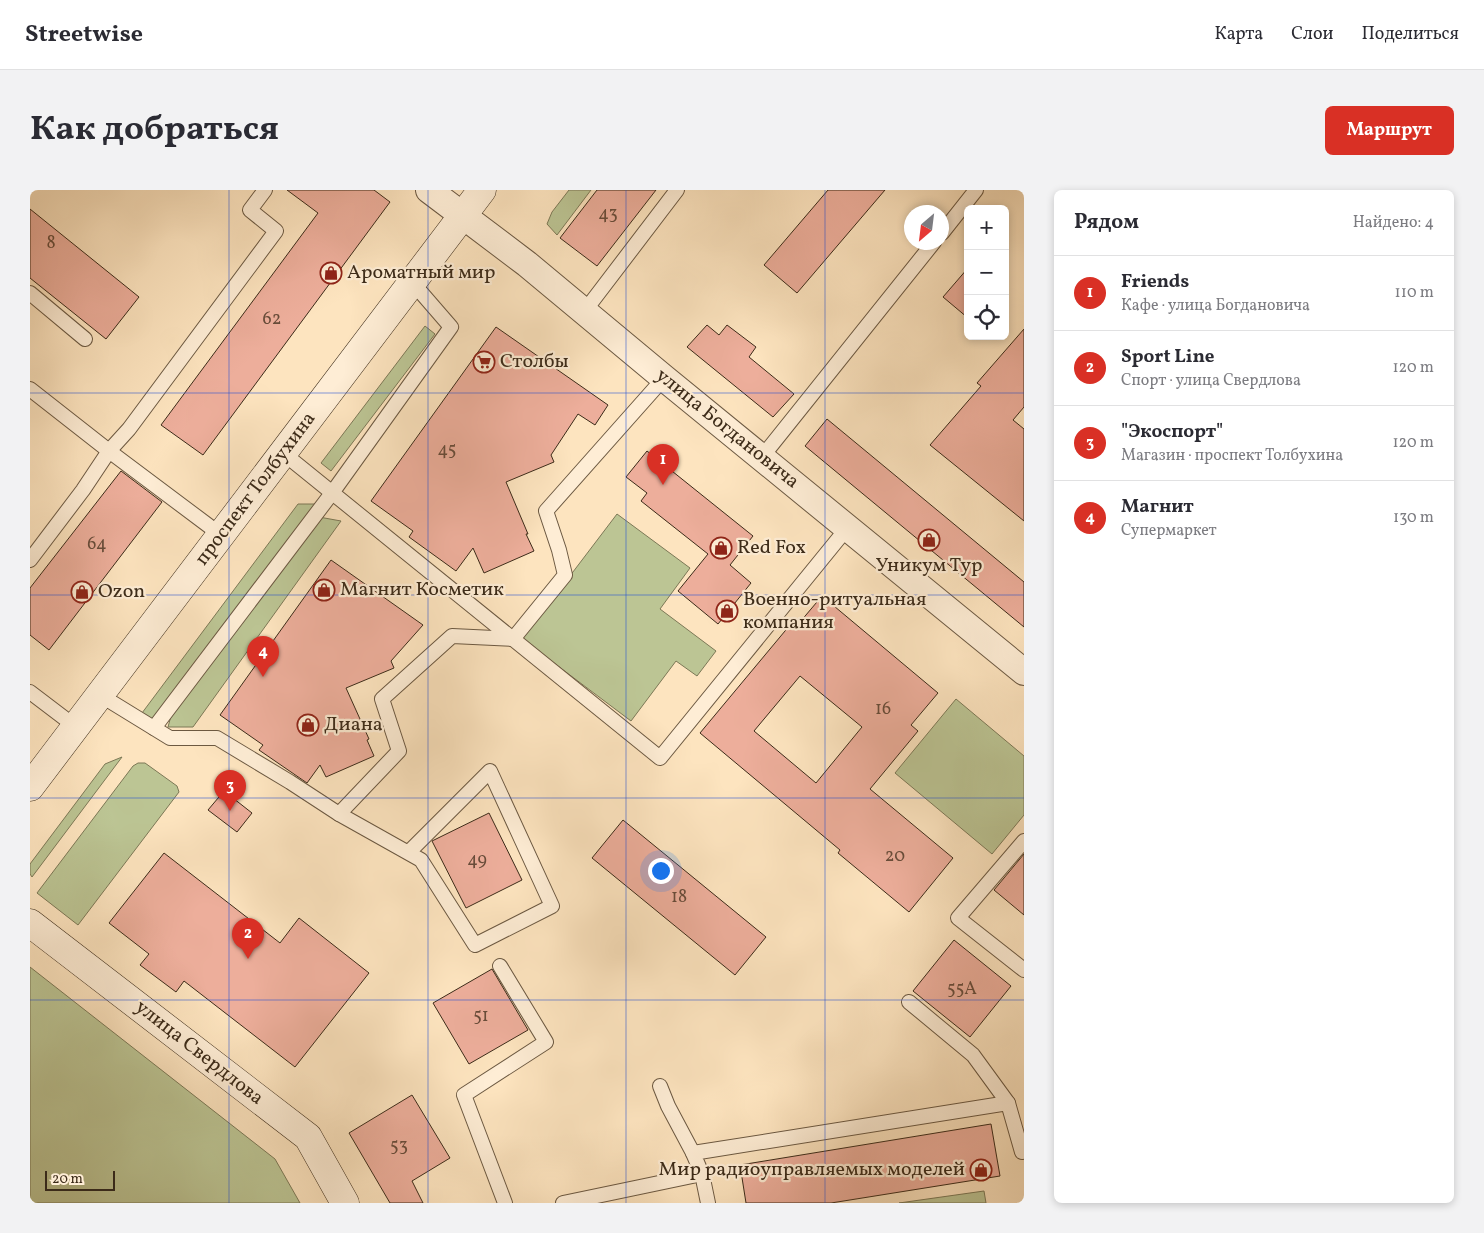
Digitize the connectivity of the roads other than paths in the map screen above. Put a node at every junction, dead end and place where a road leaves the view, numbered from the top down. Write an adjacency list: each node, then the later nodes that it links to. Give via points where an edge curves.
1 (265, 190): 15 (lane, via 250,210 276,231 129,429)
2 (429, 190): 6 (street, улица Богдановича)
3 (482, 190): 6 (main road, проспект Толбухина)
4 (677, 190): 11 (lane)
5 (976, 190): 7 (lane)
6 (462, 216): 9 (main road, проспект Толбухина); 11 (street, улица Богдановича)
7 (949, 224)
8 (928, 250): 17 (lane)
9 (412, 282): 16 (main road, проспект Толбухина); 18 (lane, via 451,327)
10 (30, 293): 12 (lane)
11 (584, 312): 13 (street, улица Богдановича)
12 (85, 339)
13 (664, 378): 17 (street, улица Богдановича); 22 (lane, via 546,511 565,575)
14 (30, 389): 15 (lane)
15 (108, 451): 20 (lane); 21 (lane)
16 (283, 453): 18 (lane); 20 (main road, проспект Толбухина)
17 (762, 457): 19 (street, улица Богдановича)
18 (332, 493): 22 (lane); 27 (lane)
19 (848, 527): 22 (lane, via 660,758); 23 (street, улица Богдановича)
20 (221, 535): 25 (main road, проспект Толбухина)
21 (30, 560)
22 (513, 639): 29 (lane, via 452,636 382,699 399,751)
23 (1024, 672)
24 (30, 692): 26 (lane)
25 (100, 695): 26 (main road, проспект Толбухина); 27 (lane)
26 (76, 726): 28 (main road, проспект Толбухина)
27 (154, 728): 29 (lane, via 170,738 217,738)
28 (30, 787)
29 (338, 814): 31 (lane)
30 (1024, 841): 34 (lane, via 958,918)
31 (409, 852): 31 (lane, via 490,771 552,906 475,945 422,860)
32 (30, 923): 41 (main road, улица Свердлова, via 308,1137)
33 (500, 966): 42 (lane, via 546,1042 464,1095)
34 (1024, 970)
35 (910, 1002): 37 (lane, via 973,1055)
36 (660, 1086): 38 (lane)
37 (1008, 1103): 38 (lane); 39 (lane)
38 (693, 1153): 40 (lane)
39 (1024, 1155)
40 (702, 1174): 43 (lane); 44 (lane)
41 (345, 1203)
42 (505, 1203)
43 (563, 1203)
44 (708, 1203)

